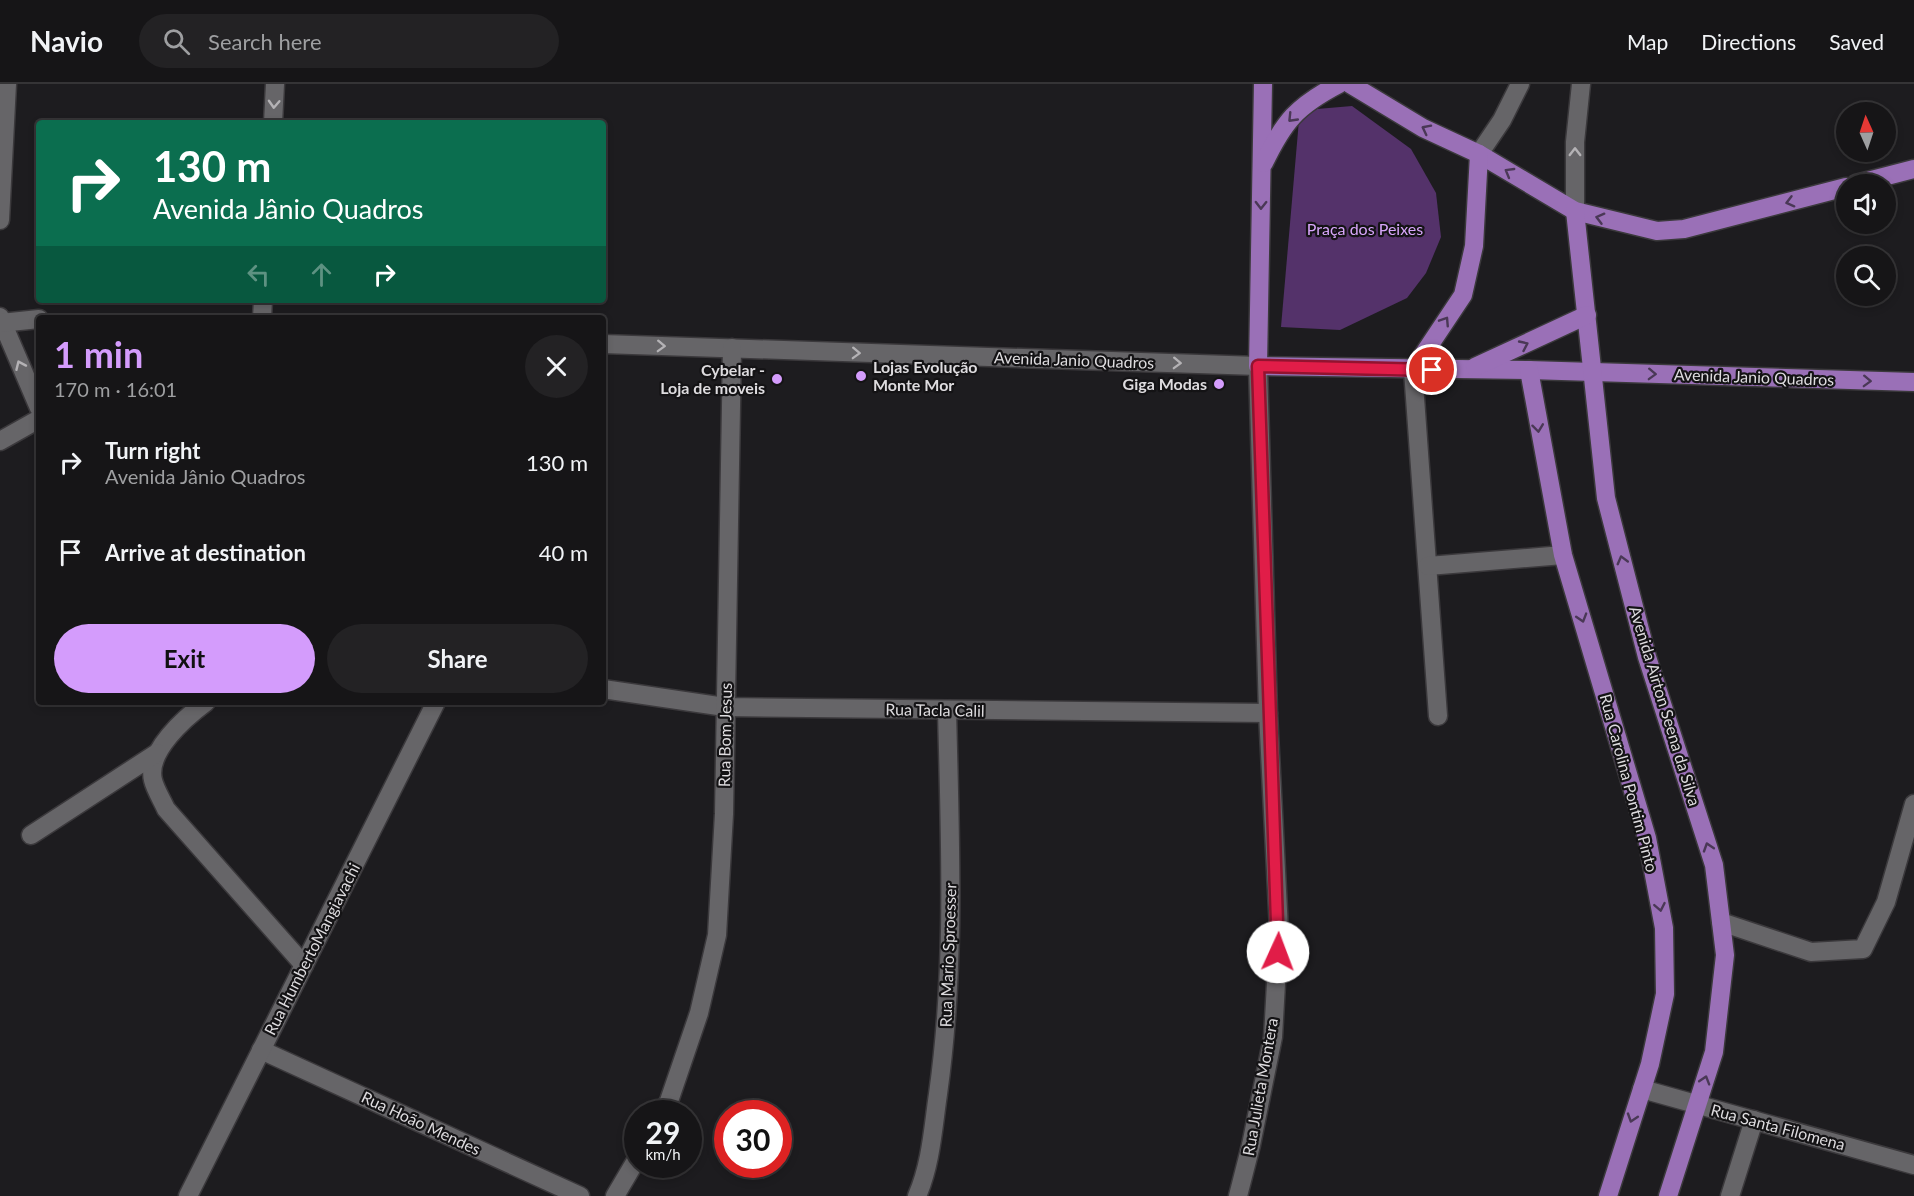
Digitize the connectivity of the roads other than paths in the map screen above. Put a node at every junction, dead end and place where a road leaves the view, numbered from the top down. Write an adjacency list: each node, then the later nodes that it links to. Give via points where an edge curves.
1 (7, 84): 15 (street)
2 (275, 84): 8 (street, one-way to 8)
3 (1263, 84): 10 (main road)
4 (1339, 84): 10 (main road, one-way to 10, via 1308,101 1280,130)
5 (1350, 84): 9 (main road, one-way to 5, via 1423,128)
6 (1521, 84): 9 (street)
7 (1581, 84): 14 (street, one-way to 7, via 1575,142)
8 (273, 120)
9 (1479, 154): 14 (main road, one-way to 9); 24 (main road, one-way to 9, via 1463,294 1474,246)
10 (1262, 167): 22 (main road, one-way to 22)
11 (1914, 169): 12 (main road)
12 (1895, 174)
13 (1836, 190): 14 (main road, one-way to 14, via 1684,229 1657,231)
14 (1575, 211): 16 (main road, Avenida Airton Seena da Silva)
15 (0, 220)
16 (1587, 315): 23 (main road, one-way to 16); 26 (main road, Avenida Airton Seena da Silva)
17 (0, 317): 19 (street)
18 (36, 319): 19 (street)
19 (0, 323): 28 (street, one-way to 19)
20 (606, 344): 21 (street, Avenida Janio Quadros, one-way to 21)
21 (732, 348): 22 (street, Avenida Janio Quadros, one-way to 22); 36 (street, Rua Bom Jesus)
22 (1258, 366): 24 (main road, Avenida Janio Quadros); 38 (street, Rua Julieta Montera)
23 (1470, 369): 24 (main road, Avenida Janio Quadros); 25 (main road, Avenida Janio Quadros)
24 (1413, 370): 32 (street)
25 (1529, 370): 26 (main road, Avenida Janio Quadros); 31 (main road, Rua Carolina Pontim Pinto, one-way to 31)
26 (1593, 372): 27 (main road, Avenida Janio Quadros, one-way to 27); 43 (main road, Avenida Airton Seena da Silva, one-way to 26, via 1714,865 1647,657 1606,498)
27 (1914, 382)
28 (36, 401)
29 (36, 421): 30 (street)
30 (0, 441)
31 (1563, 555): 32 (street); 46 (main road, Rua Carolina Pontim Pinto, one-way to 46, via 1647,838 1664,928 1665,994)
32 (1428, 566): 39 (street)
33 (606, 688): 36 (street, Rua Tacla Calil)
34 (202, 705): 40 (street, via 184,719)
35 (434, 705): 44 (street, Rua HumbertoMangiavachi)
36 (725, 707): 37 (street, Rua Tacla Calil); 47 (street, Rua Bom Jesus, via 717,935 699,1013)
37 (947, 710): 38 (street, Rua Tacla Calil); 55 (street, Rua Mario Sproesser, via 952,910 945,1033 926,1174)
38 (1268, 714): 56 (street, Rua Julieta Montera, via 1280,930 1273,1037)
39 (1438, 716)
40 (157, 753): 42 (street); 44 (street, via 152,778 166,809)
41 (1914, 804): 43 (street, via 1886,902 1863,949 1811,952)
42 (31, 835)
43 (1721, 922): 48 (main road, Avenida Airton Seena da Silva, one-way to 43, via 1714,1052 1725,955)
44 (304, 965): 45 (street, Rua HumbertoMangiavachi)
45 (261, 1050): 52 (street, Rua HumbertoMangiavachi); 53 (street, Rua Hoão Mendes)
46 (1642, 1089): 48 (street, Rua Santa Filomena); 57 (main road, Rua Carolina Pontim Pinto, one-way to 57)
47 (669, 1100)
48 (1698, 1105): 49 (street, Rua Santa Filomena); 58 (main road, Avenida Airton Seena da Silva)
49 (1754, 1120): 50 (street, Rua Santa Filomena); 59 (street)
50 (1914, 1165)
51 (626, 1178): 54 (street)
52 (188, 1196)
53 (580, 1196)
54 (615, 1196)
55 (916, 1196)
56 (1238, 1196)
57 (1608, 1196)
58 (1668, 1196)
59 (1730, 1196)

